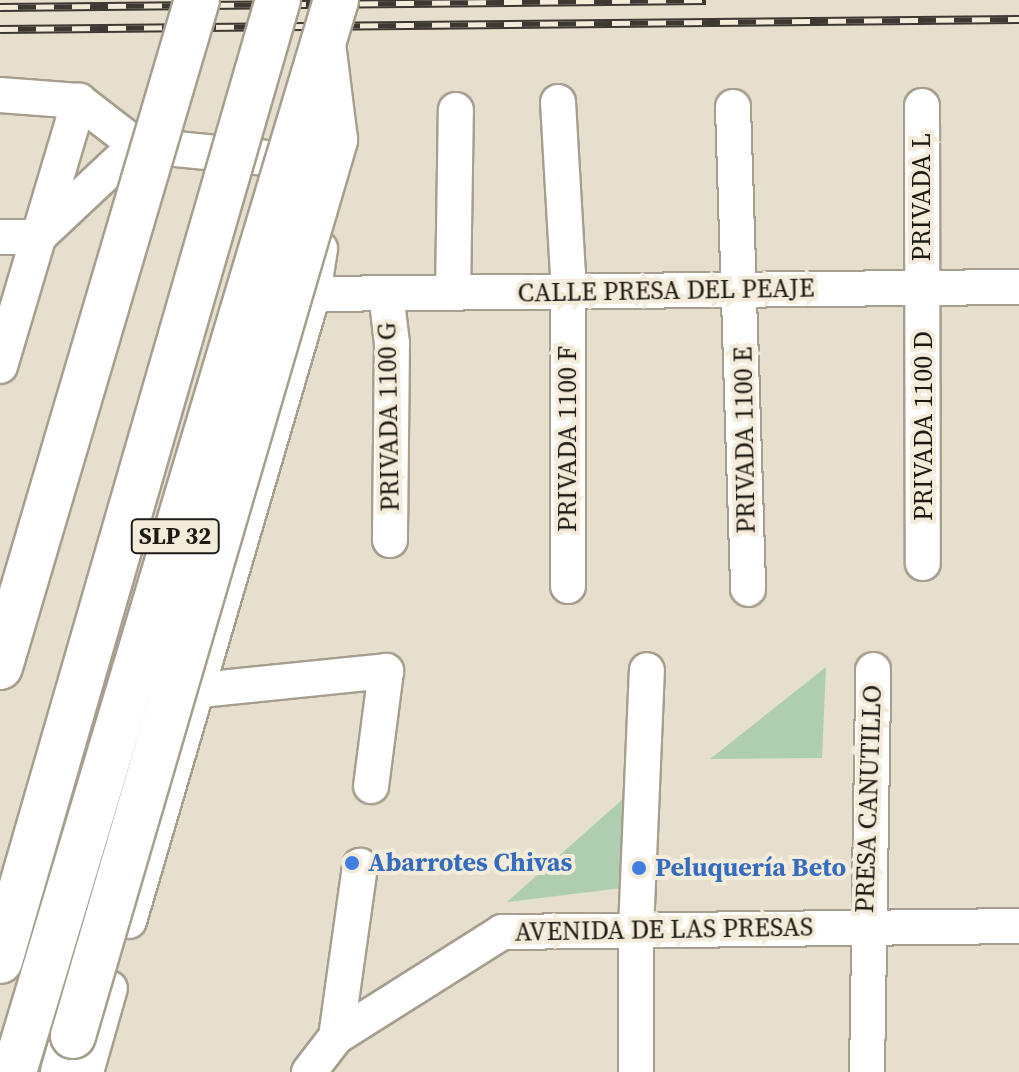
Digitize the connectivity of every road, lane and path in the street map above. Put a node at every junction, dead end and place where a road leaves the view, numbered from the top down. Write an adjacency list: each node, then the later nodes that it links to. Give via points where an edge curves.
1 (197, 0): 26 (main road, bridge)
2 (278, 0): 35 (main road, SLP 32, bridge)
3 (336, 0): 4 (main road, SLP 32, bridge)
4 (323, 44): 37 (main road, bridge, via 335,140); 38 (main road, SLP 32, bridge)
5 (0, 95): 6 (street)
6 (79, 101): 11 (street); 13 (street)
7 (558, 102): 17 (street, PRIVADA 1100 F)
8 (922, 106): 15 (street, PRIVADA L)
9 (733, 107): 16 (street, PRIVADA 1100 E)
10 (456, 110): 19 (street)
11 (136, 145): 13 (street); 20 (street, via 282,162 309,183 324,222)
12 (0, 237): 13 (street)
13 (38, 237): 21 (street)
14 (1019, 287): 15 (street, CALLE PRESA DEL PEAJE)
15 (922, 288): 16 (street, CALLE PRESA DEL PEAJE); 23 (street, PRIVADA 1100 D)
16 (742, 290): 17 (street, CALLE PRESA DEL PEAJE); 25 (street, PRIVADA 1100 E)
17 (568, 292): 19 (street, CALLE PRESA DEL PEAJE); 24 (street, PRIVADA 1100 F)
18 (386, 293): 19 (street, CALLE PRESA DEL PEAJE); 20 (street, CALLE PRESA DEL PEAJE); 22 (street, PRIVADA 1100 G, via 392,343)
19 (453, 293)
20 (313, 294): 29 (street)
21 (0, 366)
22 (390, 540)
23 (923, 563)
24 (568, 586)
25 (748, 589)
26 (0, 667)
27 (647, 670): 34 (street)
28 (873, 670): 33 (street, PRESA CANUTILLO)
29 (200, 690): 30 (street, via 386,671); 37 (street)
30 (371, 786)
31 (360, 866): 36 (street)
32 (1019, 926): 33 (street, AVENIDA DE LAS PRESAS)
33 (866, 928): 34 (street, AVENIDA DE LAS PRESAS); 41 (street, PRESA CANUTILLO)
34 (636, 930): 36 (street, AVENIDA DE LAS PRESAS, via 502,932); 40 (street)
35 (0, 961)
36 (336, 1037): 39 (street, AVENIDA DE LAS PRESAS)
37 (74, 1060)
38 (14, 1072)
39 (309, 1072)
40 (636, 1072)
41 (867, 1072)

